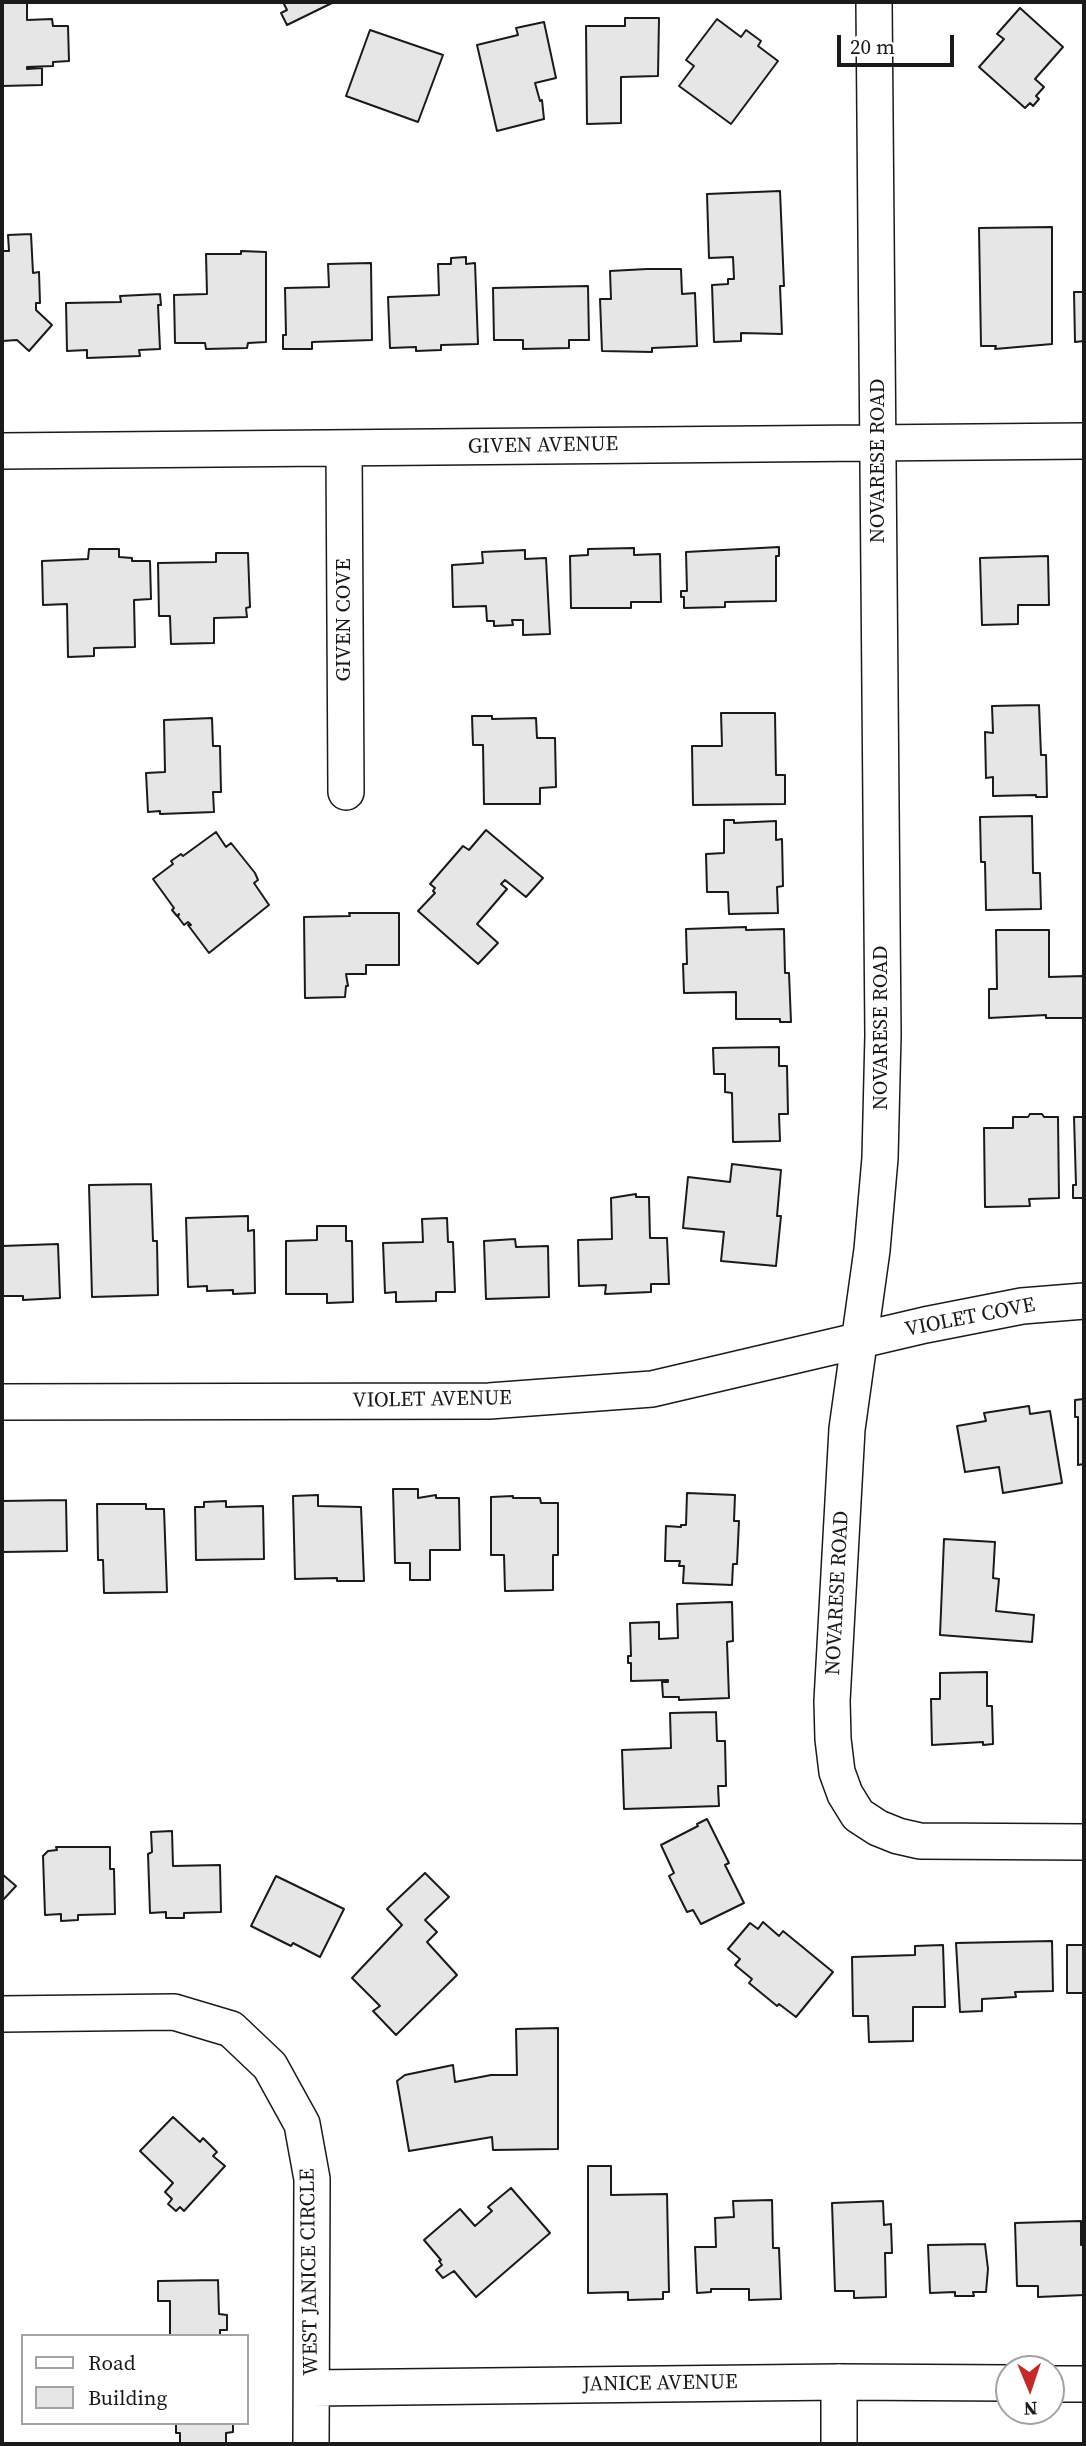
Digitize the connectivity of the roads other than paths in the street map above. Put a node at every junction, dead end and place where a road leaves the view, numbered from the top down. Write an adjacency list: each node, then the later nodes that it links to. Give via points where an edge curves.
1 (874, 2): 3 (street, NOVARESE ROAD)
2 (1084, 441): 3 (street, GIVEN AVENUE)
3 (879, 443): 4 (street, GIVEN AVENUE); 8 (street, NOVARESE ROAD, via 880,1158)
4 (344, 448): 5 (street, GIVEN AVENUE); 6 (street, GIVEN COVE)
5 (2, 451)
6 (346, 792)
7 (1084, 1301): 8 (street, VIOLET COVE, via 1022,1306)
8 (857, 1342): 9 (street, VIOLET AVENUE, via 652,1389 489,1401); 10 (street, NOVARESE ROAD, via 846,1429 832,1701 836,1761 845,1794 858,1815 878,1828 920,1841)
9 (2, 1402)
10 (1084, 1842)
11 (2, 2014): 16 (street, WEST JANICE CIRCLE, via 174,2012 231,2029 270,2066 302,2124 312,2179)
12 (839, 2382): 13 (street, JANICE AVENUE); 16 (street, JANICE AVENUE); 18 (street)
13 (995, 2383)
14 (1065, 2384): 15 (street)
15 (1084, 2384)
16 (312, 2388): 17 (street, WEST JANICE CIRCLE)
17 (311, 2444)
18 (839, 2444)

